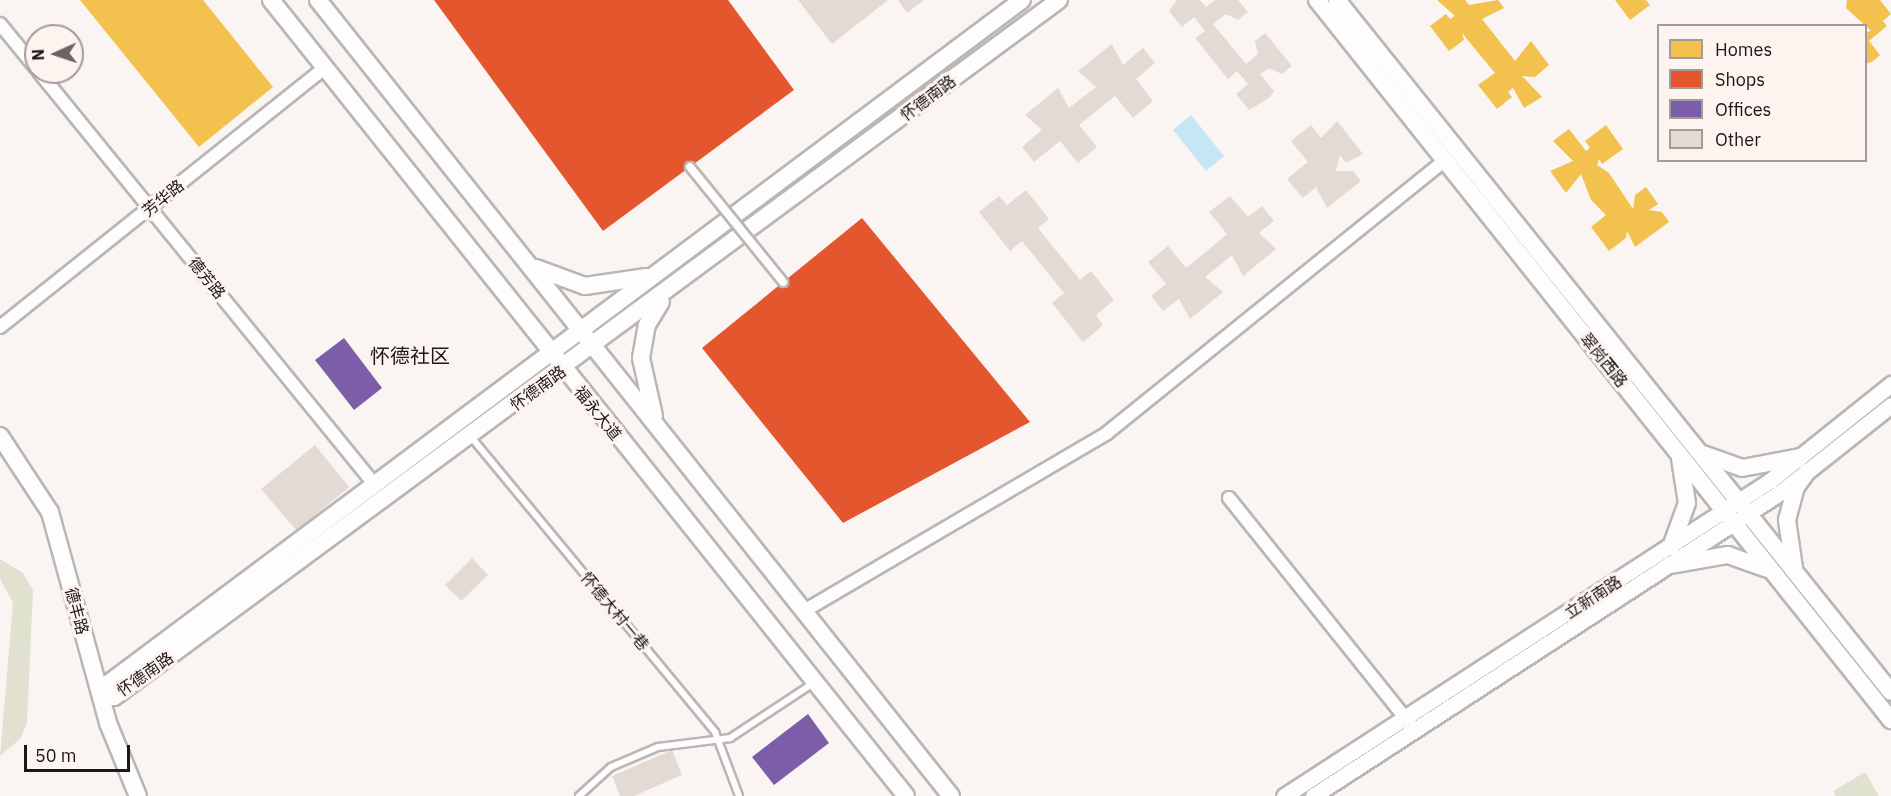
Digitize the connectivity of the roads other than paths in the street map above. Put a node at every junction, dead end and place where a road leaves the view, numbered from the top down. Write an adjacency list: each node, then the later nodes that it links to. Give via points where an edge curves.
1 (271, 0): 9 (main road, 福永大道)
2 (318, 0): 14 (main road)
3 (1022, 0): 15 (main road, 怀德南路)
4 (1059, 0): 17 (main road, 怀德南路)
5 (1317, 0): 11 (main road, 翠岗西路)
6 (1337, 0): 29 (main road, 翠岗西路)
7 (0, 24): 8 (street)
8 (24, 53)
9 (325, 68): 13 (street, 芳华路); 21 (main road, 福永大道)
10 (49, 84): 13 (street, 德芳路)
11 (1444, 160): 28 (main road, 翠岗西路); 38 (street, via 1107,433)
12 (690, 167): 16 (street, bridge)
13 (150, 208): 18 (street, 芳华路); 31 (street, 德芳路)
14 (523, 257): 15 (main road, via 551,277 585,286 635,281); 19 (main road)
15 (661, 271): 19 (main road, 怀德南路)
16 (783, 282)
17 (672, 289): 20 (main road, 怀德南路); 25 (main road, via 651,317 641,358 647,398)
18 (0, 327)
19 (581, 331): 20 (main road); 21 (main road, 怀德南路)
20 (594, 347): 22 (main road, 怀德南路); 25 (main road)
21 (551, 353): 22 (main road, 福永大道); 31 (main road, 怀德南路)
22 (564, 369): 27 (main road, 怀德南路); 39 (main road, 福永大道)
23 (1891, 384): 30 (street, 立新南路)
24 (1891, 405): 30 (street, 立新南路)
25 (662, 433): 38 (main road)
26 (0, 436): 41 (main road, 德丰路, via 50,512)
27 (471, 437): 41 (main road, 怀德南路, via 114,697); 44 (lane, 怀德大村一巷)
28 (1676, 450): 33 (main road, 翠岗西路); 34 (main road, via 1687,502)
29 (1698, 452): 30 (main road, via 1742,468); 33 (main road, 翠岗西路)
30 (1804, 464): 33 (street, 立新南路); 36 (main road, via 1787,520)
31 (375, 485): 41 (main road, 怀德南路, via 110,683)
32 (1229, 498): 43 (street)
33 (1736, 513): 34 (street, 立新南路); 35 (street, 立新南路); 36 (main road, 翠岗西路); 37 (main road, 翠岗西路)
34 (1671, 547): 43 (street, 立新南路)
35 (1670, 565): 37 (main road, via 1728,555 1761,565); 43 (street, 立新南路)
36 (1797, 574): 40 (main road, 翠岗西路)
37 (1777, 578): 42 (main road, 翠岗西路)
38 (804, 611): 49 (main road)
39 (815, 682): 44 (lane); 48 (main road, 福永大道)
40 (1891, 692)
41 (100, 696): 45 (main road, 德丰路)
42 (1891, 720)
43 (1410, 724): 50 (street, 立新南路); 51 (street, 立新南路)
44 (720, 741): 46 (lane, via 658,747 611,767); 47 (lane, 怀德大村一巷)
45 (138, 796)
46 (579, 796)
47 (740, 796)
48 (906, 796)
49 (951, 796)
50 (1284, 796)
51 (1313, 796)

